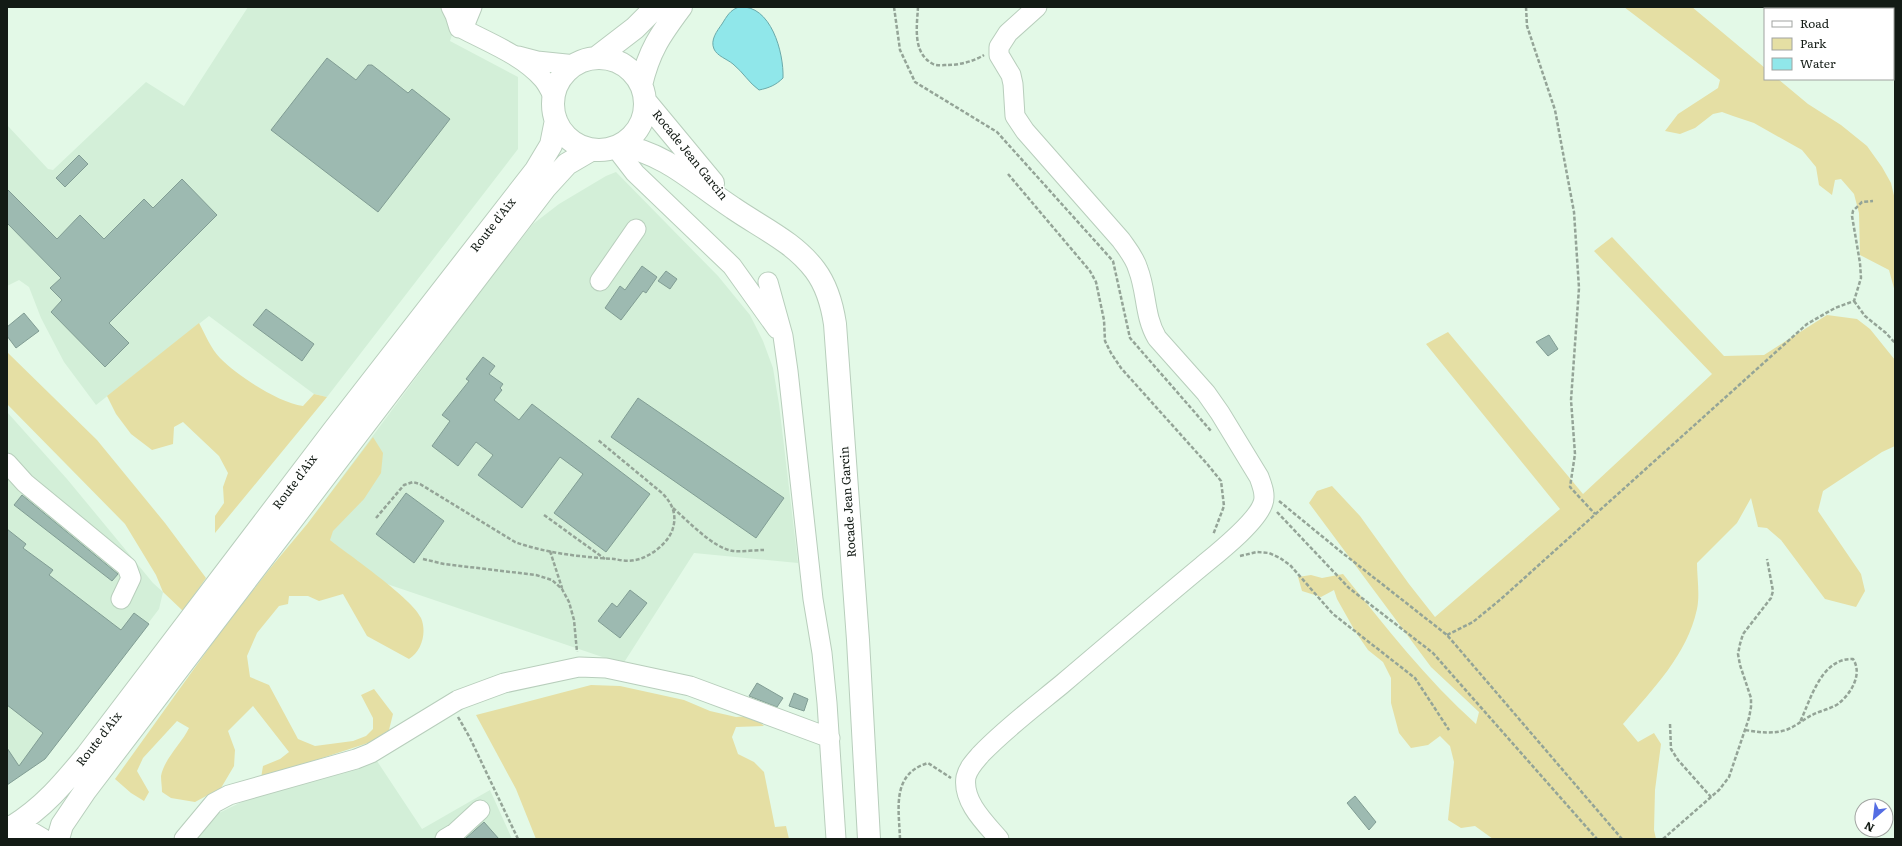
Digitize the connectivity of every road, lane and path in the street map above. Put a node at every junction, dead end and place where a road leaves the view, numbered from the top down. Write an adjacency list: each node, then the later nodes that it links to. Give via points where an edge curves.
1 (451, 7): 9 (street)
2 (472, 7): 11 (street, via 463,29)
3 (656, 7): 12 (main road, via 635,28)
4 (681, 7): 13 (main road, via 655,44 646,63)
5 (894, 7): 27 (path, via 900,50 915,82 997,132 1113,260 1130,338)
6 (918, 7): 10 (path, via 916,33 920,50 934,64 953,65 977,59)
7 (1037, 7): 10 (street, via 1008,33)
8 (1526, 7): 32 (path, via 1527,26 1555,110 1574,212 1579,288 1571,400 1575,454 1570,487)
9 (459, 28)
10 (999, 47): 30 (street, via 999,55 1011,75 1015,116 1019,123 1133,257 1139,270 1151,328 1220,413 1259,477)
11 (512, 55): 12 (street, via 537,61); 14 (street, via 542,78)
12 (586, 62): 13 (main road, via 618,62 628,68); 14 (main road, via 561,79)
13 (643, 93): 16 (main road, via 642,122 629,139); 20 (main road, Rocade Jean Garcin)
14 (554, 98): 15 (main road)
15 (556, 120): 17 (main road, via 570,139); 55 (main road, Route d'Aix, via 550,145 536,170 334,430 92,749 53,796 32,814)
16 (618, 146): 17 (main road, via 606,150); 20 (main road, Rocade Jean Garcin, via 644,151 676,166); 25 (street, via 635,173 732,266)
17 (591, 150): 57 (main road, Route d'Aix, via 557,173 85,791 62,825)
18 (1008, 174): 35 (path, via 1090,271 1096,282 1106,341 1114,358 1221,481 1224,506)
19 (1873, 201): 24 (path, via 1862,202 1853,211 1852,216 1861,278)
20 (734, 209): 62 (main road, Rocade Jean Garcin, via 770,230 803,256 827,290 832,306 858,640)
21 (636, 229): 22 (street)
22 (600, 281)
23 (768, 282): 25 (street)
24 (1854, 301): 26 (path, via 1866,316); 32 (path, via 1835,308 1807,324)
25 (783, 336): 51 (street)
26 (1895, 342)
27 (1215, 437)
28 (598, 440): 31 (path, via 662,493)
29 (7, 463): 43 (street, via 25,483 127,567 130,578)
30 (1264, 499): 44 (path, via 1276,499 1284,503 1340,551); 52 (street, via 1256,516 1220,550 982,753 971,766); 65 (path, via 1350,588 1433,653)
31 (672, 507): 36 (path, via 714,543 724,548 733,551); 40 (path, via 676,521 673,531 663,544 644,558 633,561)
32 (1595, 514): 44 (path, via 1478,618)
33 (544, 515): 40 (path)
34 (376, 518): 37 (path, via 404,485 413,482 515,542)
35 (1212, 539)
36 (764, 550)
37 (550, 551): 40 (path); 42 (path)
38 (1234, 557): 49 (path, via 1257,552 1269,553 1290,566 1333,614 1415,678)
39 (423, 559): 42 (path, via 444,564 536,575 552,580)
40 (606, 559)
41 (1767, 560): 50 (path, via 1773,591 1771,598 1743,634 1738,654 1751,698)
42 (562, 589): 45 (path, via 574,620)
43 (121, 600)
44 (1447, 635): 66 (path)
45 (579, 667): 46 (street, via 504,683 458,700); 51 (street, via 606,668 690,686)
46 (447, 707): 58 (street, via 371,753 229,795 214,803); 60 (path, via 456,715 470,738)
47 (1800, 722): 47 (path, via 1812,714 1838,704 1855,681 1856,664 1853,659 1836,662 1826,670); 50 (path, via 1784,731 1767,734)
48 (1670, 724): 53 (path, via 1671,749)
49 (1449, 730)
50 (1745, 730): 53 (path, via 1729,777)
51 (830, 738): 61 (street)
52 (966, 783): 63 (path, via 950,778 928,763 918,766 906,775 899,792); 64 (street, via 972,804)
53 (1711, 796): 67 (path)
54 (480, 810): 59 (street)
55 (10, 827): 56 (main road, via 24,829)
56 (41, 839)
57 (58, 839)
58 (184, 839)
59 (445, 839)
60 (518, 839)
61 (836, 839)
62 (869, 839)
63 (900, 839)
64 (1000, 839)
65 (1597, 839)
66 (1622, 839)
67 (1663, 839)

